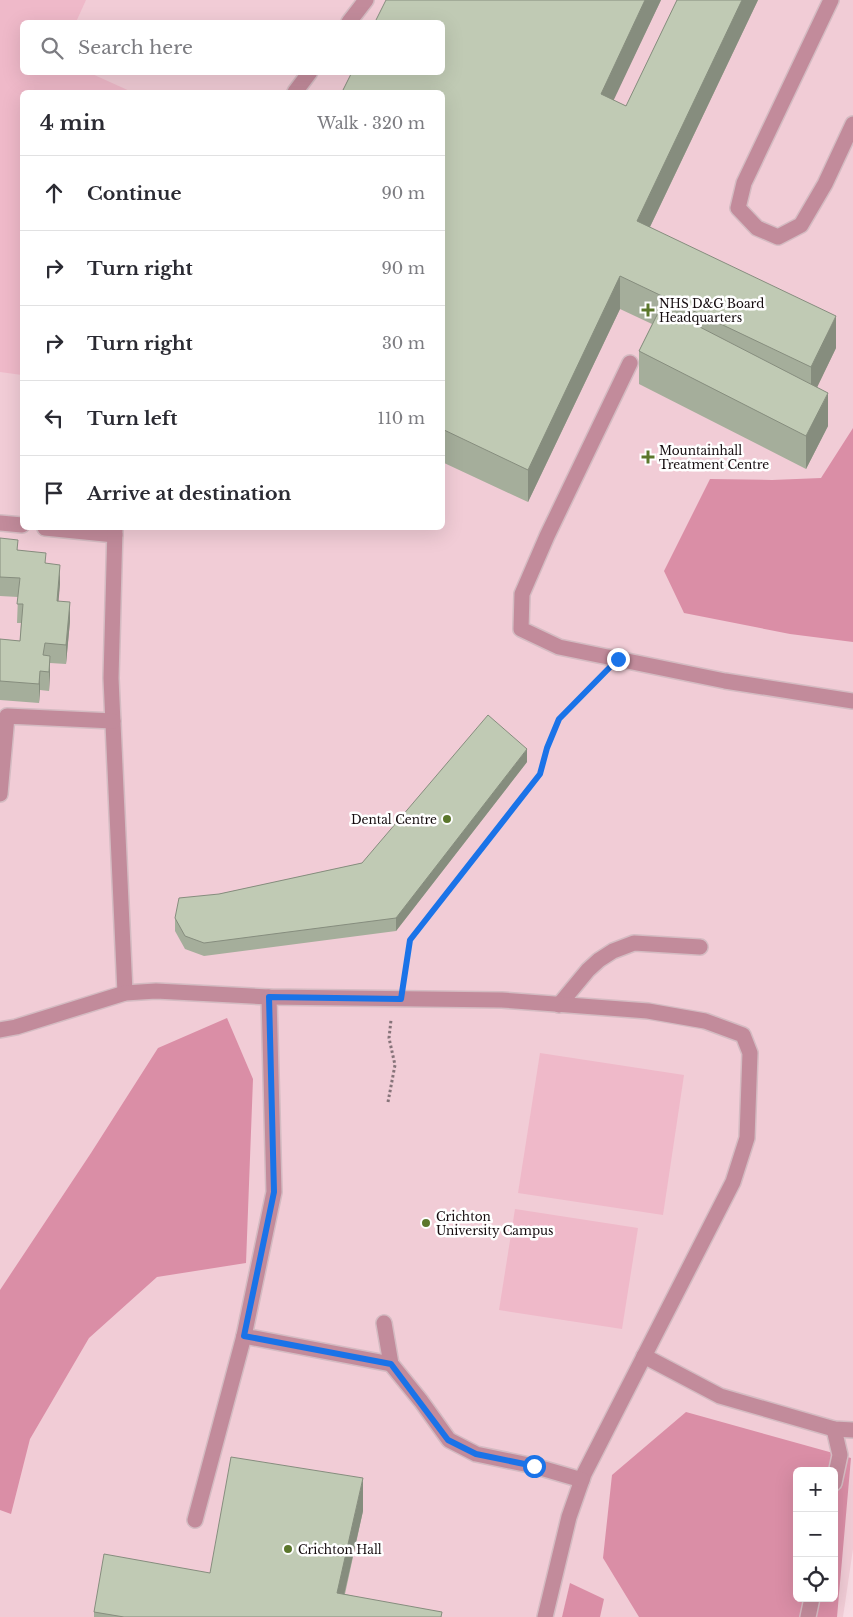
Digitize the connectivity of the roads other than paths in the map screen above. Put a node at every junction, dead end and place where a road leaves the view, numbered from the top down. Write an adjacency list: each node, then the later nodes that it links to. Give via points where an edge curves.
1 (366, 0): 3 (lane)
2 (831, 0): 6 (lane, via 744,183 738,208 757,228 778,237 801,226)
3 (351, 20)
4 (308, 75): 5 (lane)
5 (296, 90)
6 (853, 124)
7 (630, 364): 12 (lane, via 522,594 521,629 559,647 725,681)
8 (0, 523): 9 (lane)
9 (20, 525)
10 (91, 530): 11 (lane)
11 (115, 531): 13 (lane)
12 (853, 701)
13 (113, 721): 14 (lane, via 7,716); 16 (lane)
14 (0, 794)
15 (700, 947): 18 (lane, via 634,943 613,951 588,970)
16 (125, 993): 17 (lane, via 156,991); 19 (lane)
17 (269, 997): 18 (lane, via 502,1000); 21 (lane, via 274,1192)
18 (559, 1005): 22 (lane, via 648,1011 705,1021 743,1034 750,1054 747,1138 733,1182)
19 (0, 1030)
20 (384, 1323): 23 (lane)
21 (244, 1336): 23 (lane); 28 (lane)
22 (644, 1356): 24 (lane, via 720,1396); 27 (lane)
23 (391, 1364): 27 (lane, via 448,1440 476,1454)
24 (834, 1429): 25 (lane); 26 (lane, via 840,1455)
25 (853, 1430)
26 (837, 1467)
27 (582, 1480): 30 (lane, via 569,1517)
28 (195, 1520)
29 (811, 1602): 31 (lane)
30 (545, 1617)
31 (808, 1617)

